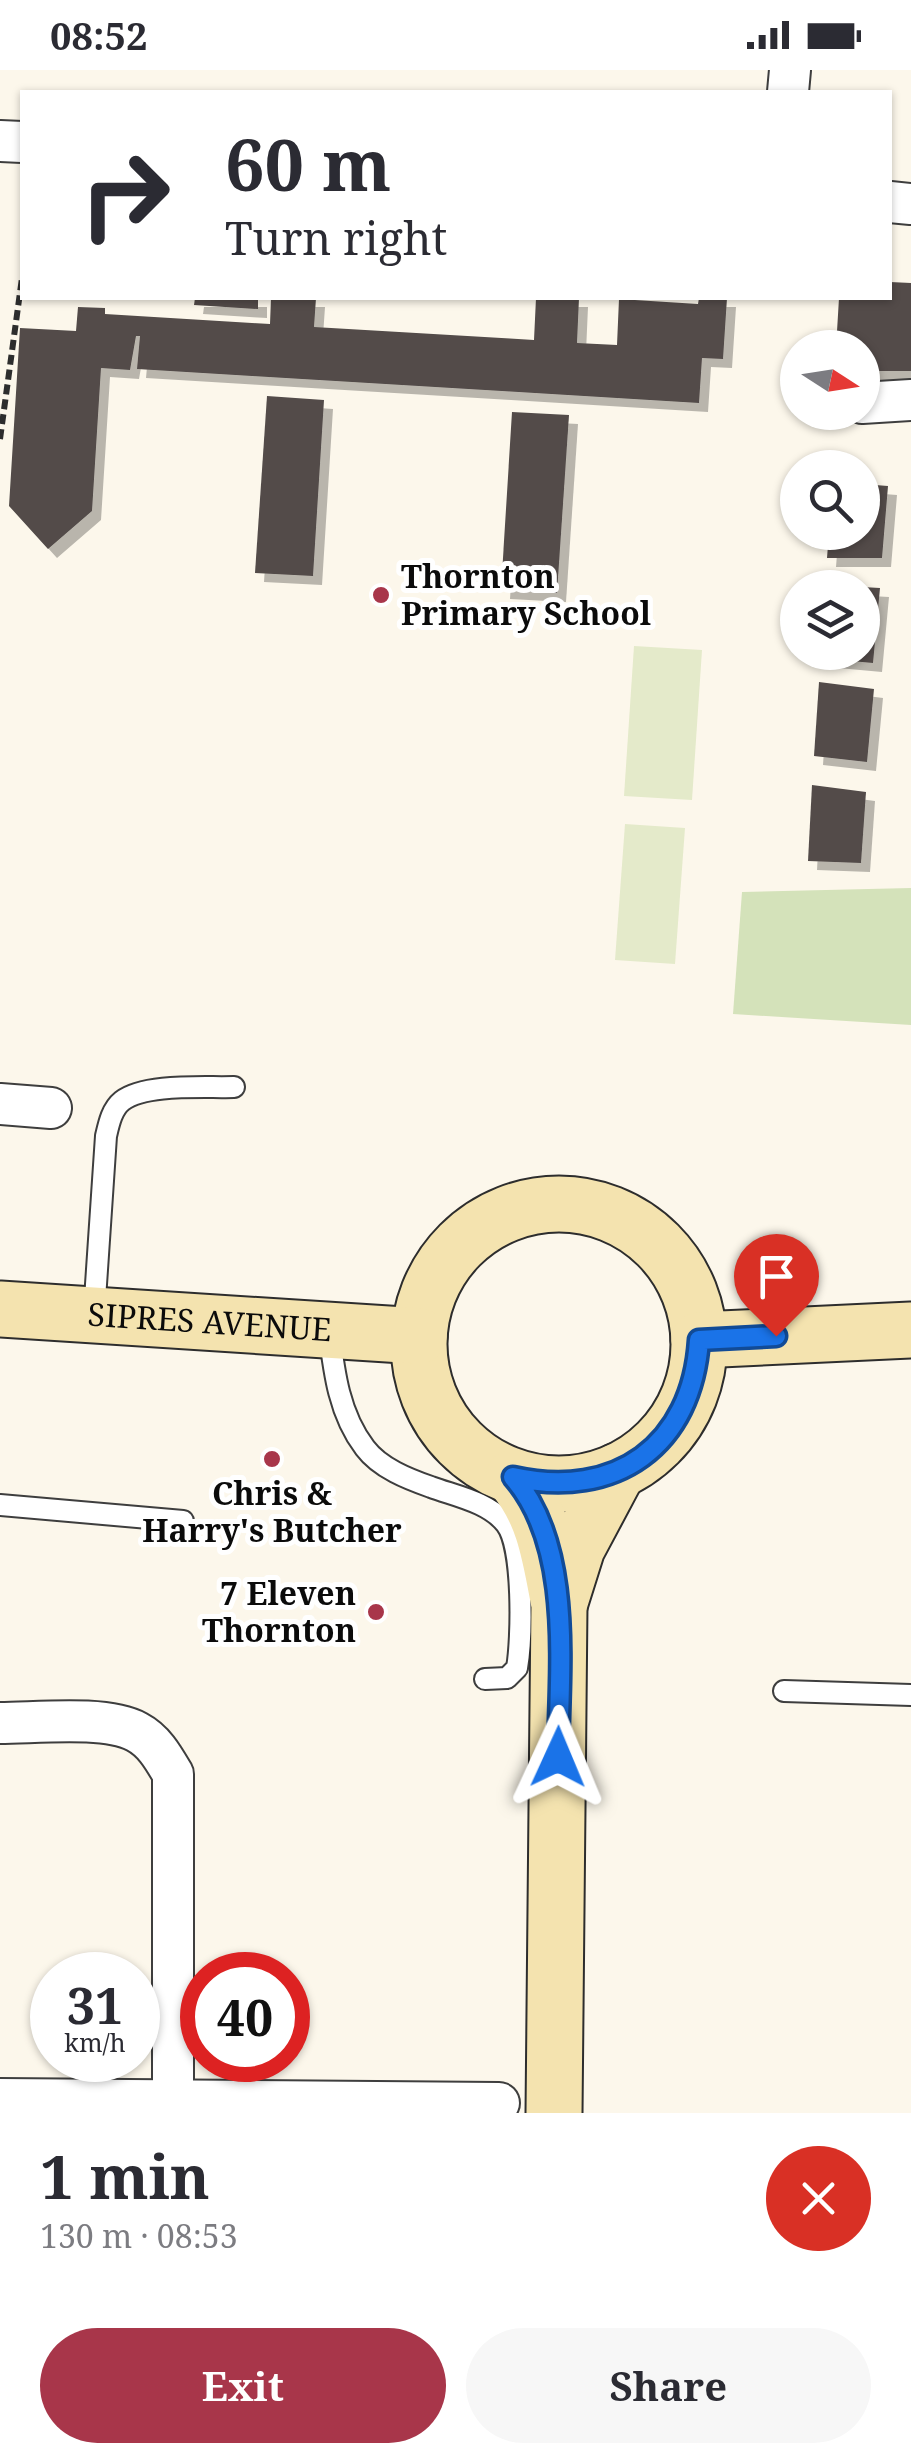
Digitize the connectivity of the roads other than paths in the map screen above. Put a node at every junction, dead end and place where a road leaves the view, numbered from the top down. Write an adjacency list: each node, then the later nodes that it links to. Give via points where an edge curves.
1 (911, 400): 2 (street)
2 (880, 403)
3 (234, 1086): 7 (lane, via 136,1093 110,1117)
4 (0, 1104): 5 (street)
5 (51, 1108)
6 (0, 1309): 7 (street, SIPRES AVENUE)
7 (94, 1314): 8 (street, SIPRES AVENUE)
8 (329, 1329): 10 (street, SIPRES AVENUE); 17 (lane, via 339,1392 367,1450 412,1480 493,1512 514,1537 517,1668 506,1678)
9 (911, 1330): 11 (street)
10 (418, 1336): 11 (street, via 430,1287 477,1229 522,1208 572,1203 620,1216 665,1251 689,1292); 13 (street, via 423,1377 438,1416 472,1455)
11 (699, 1340): 12 (street, via 693,1386 672,1428)
12 (618, 1472): 13 (street, via 566,1484); 16 (street, via 577,1548)
13 (513, 1477): 16 (street, via 543,1528)
14 (0, 1505): 15 (lane)
15 (183, 1521)
16 (559, 1605): 24 (street)
17 (485, 1678)
18 (784, 1691): 19 (lane)
19 (911, 1696)
20 (0, 1723): 23 (street, via 135,1730 173,1774)
21 (0, 2099): 23 (street)
22 (499, 2103): 23 (street)
23 (173, 2106)
24 (554, 2113)

